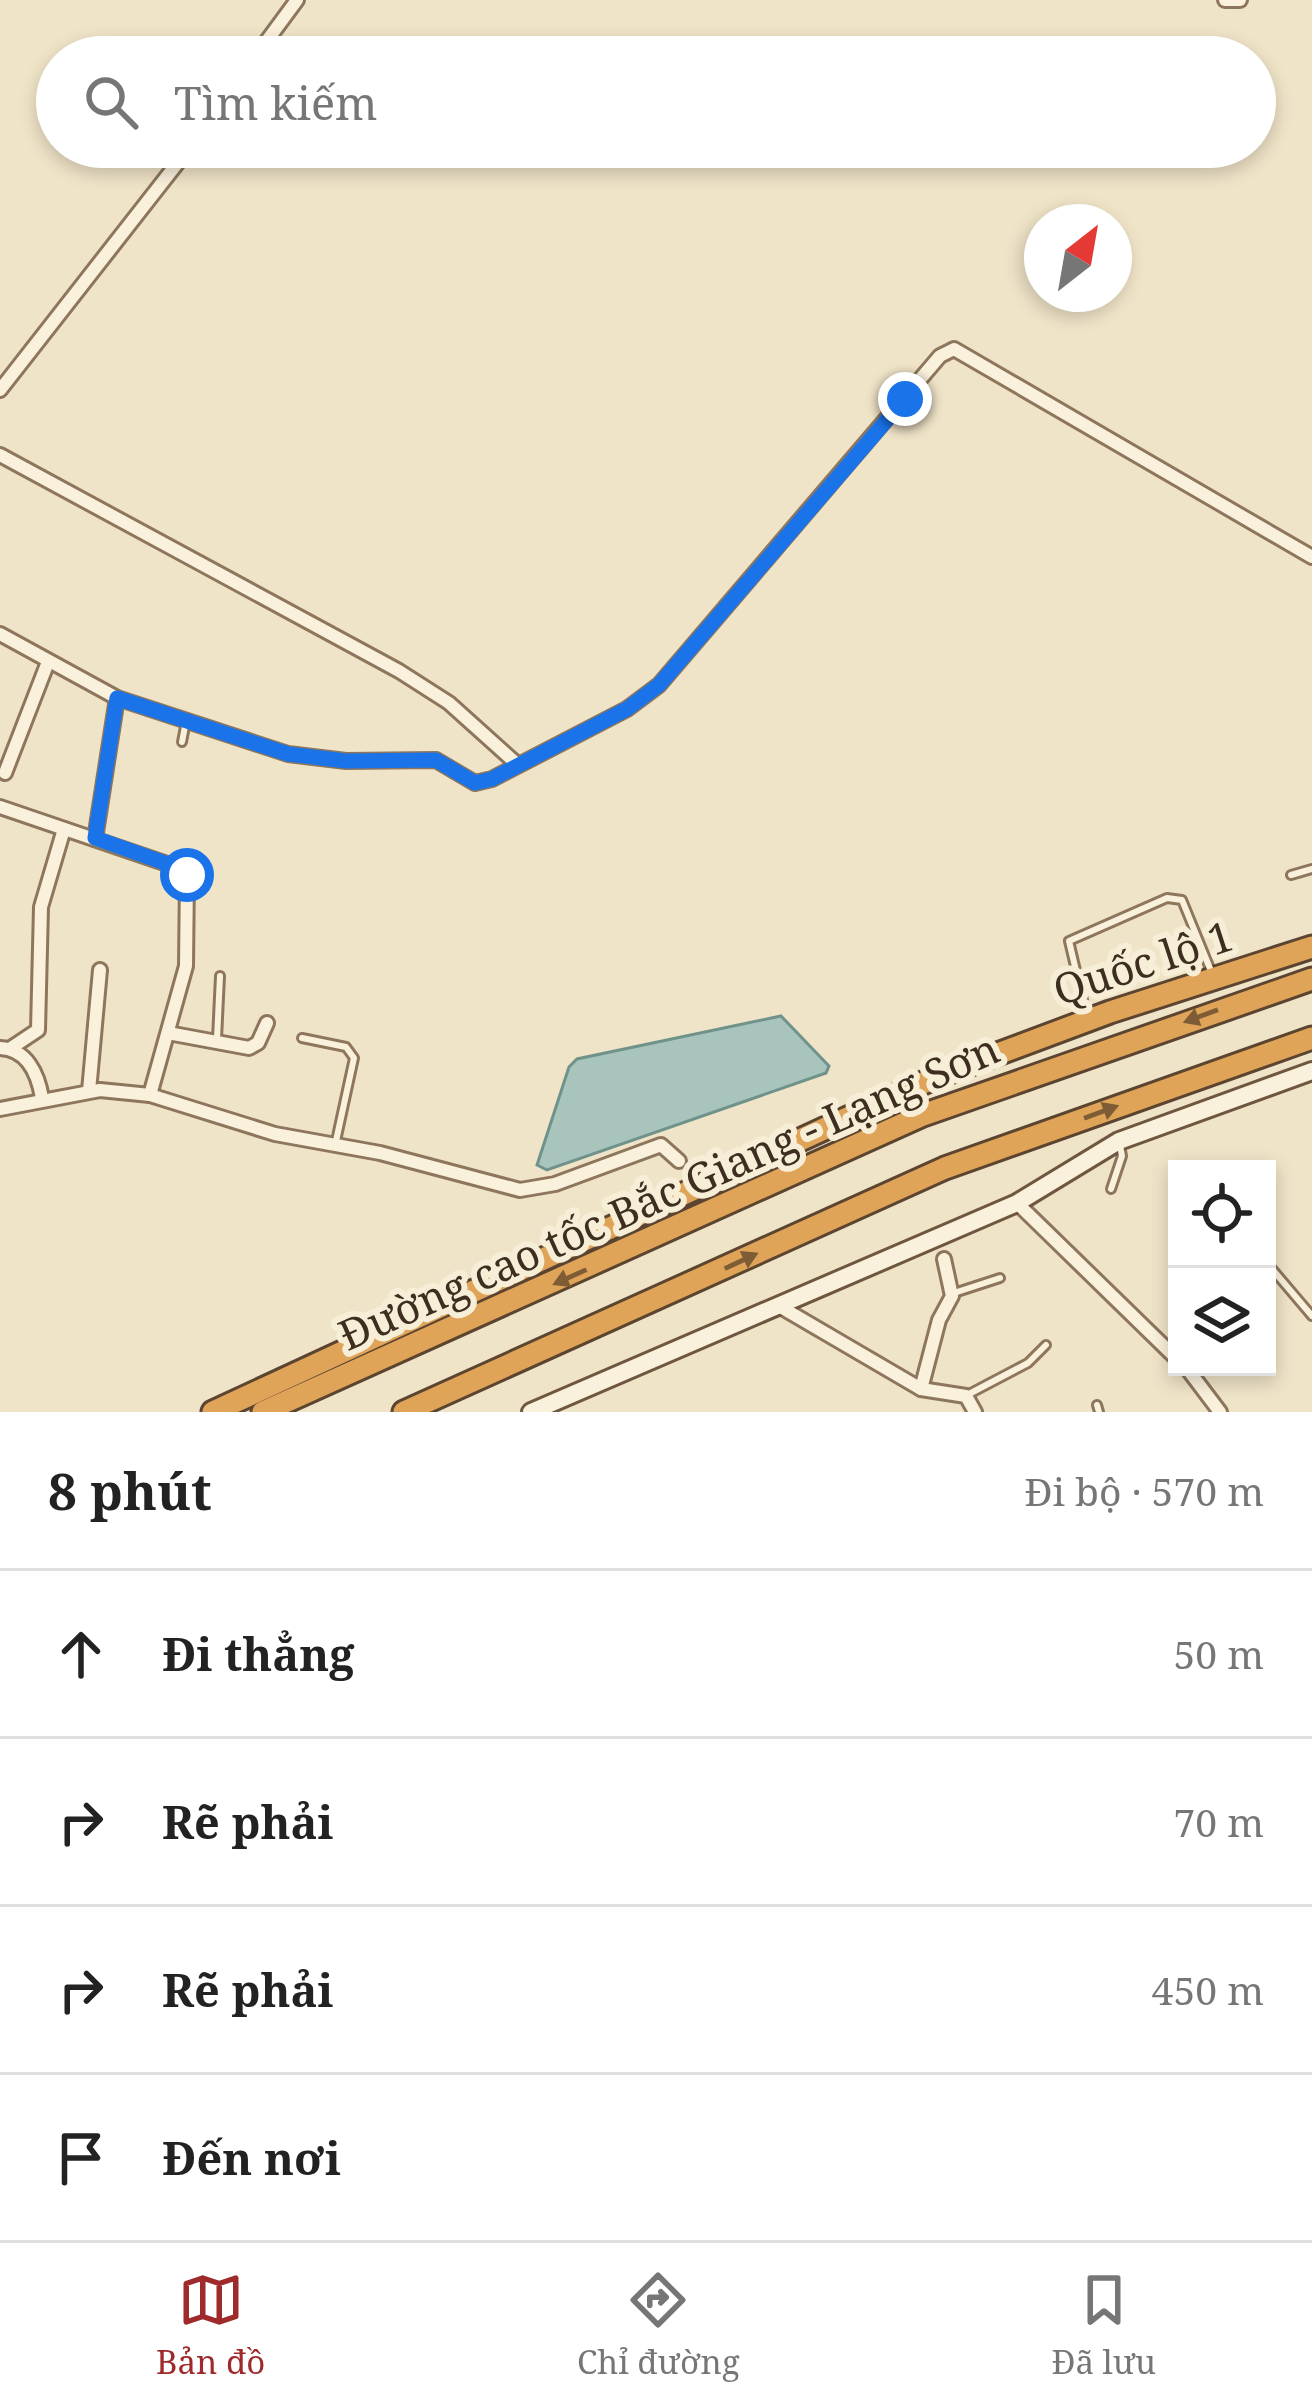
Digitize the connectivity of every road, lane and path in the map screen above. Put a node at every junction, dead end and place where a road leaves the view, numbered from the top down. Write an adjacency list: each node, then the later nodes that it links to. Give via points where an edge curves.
1 (298, 0): 4 (street)
2 (1226, 0): 3 (street)
3 (1240, 0)
4 (271, 36)
5 (174, 168): 6 (street)
6 (0, 390)
7 (0, 455): 14 (street, via 399,671)
8 (1312, 557): 14 (street, via 947,350 659,685)
9 (0, 634): 10 (street)
10 (48, 662): 11 (street); 15 (street)
11 (117, 698): 12 (street); 18 (street)
12 (186, 721): 13 (lane); 14 (street, via 288,754 436,760 475,783)
13 (182, 742)
14 (518, 765)
15 (5, 773)
16 (0, 807): 17 (street)
17 (64, 829): 18 (street); 32 (street, via 41,907 38,1030)
18 (95, 838): 28 (street, via 187,875 186,966)
19 (1312, 869): 20 (lane)
20 (1291, 875)
21 (1312, 947): 25 (highway, Quốc lộ 1)
22 (100, 970): 34 (street)
23 (220, 976): 31 (lane)
24 (1312, 979): 55 (highway, Đường cao tốc Bắc Giang - Lạng Sơn, one-way to 55, via 923,1115)
25 (1214, 980): 26 (highway, Quốc lộ 1); 26 (lane, via 1190,910 1167,898 1070,941)
26 (1088, 1020): 54 (highway, Quốc lộ 1, via 936,1076)
27 (267, 1023): 31 (street, via 249,1048)
28 (168, 1034): 31 (street); 35 (street)
29 (302, 1038): 39 (lane, via 346,1047 354,1058)
30 (1312, 1038): 56 (highway, one-way to 30, via 945,1168)
31 (217, 1042)
32 (5, 1048): 36 (street, via 32,1065)
33 (1312, 1071): 38 (street)
34 (89, 1091): 35 (street); 36 (street)
35 (150, 1095): 39 (street)
36 (42, 1098): 37 (street)
37 (0, 1109)
38 (1119, 1141): 41 (lane); 42 (street)
39 (335, 1145): 40 (street, via 520,1190 661,1145)
40 (679, 1161)
41 (1111, 1189)
42 (1017, 1203): 47 (street); 50 (street)
43 (944, 1258): 46 (street)
44 (1270, 1268): 48 (lane)
45 (1000, 1278): 46 (lane)
46 (952, 1296): 52 (street)
47 (779, 1306): 52 (street); 57 (street)
48 (1312, 1316)
49 (1046, 1345): 53 (lane)
50 (1168, 1350)
51 (1193, 1376): 59 (street)
52 (921, 1389): 53 (street)
53 (966, 1396): 58 (street)
54 (213, 1412)
55 (263, 1412)
56 (404, 1412)
57 (532, 1412)
58 (976, 1412)
59 (1220, 1412)

